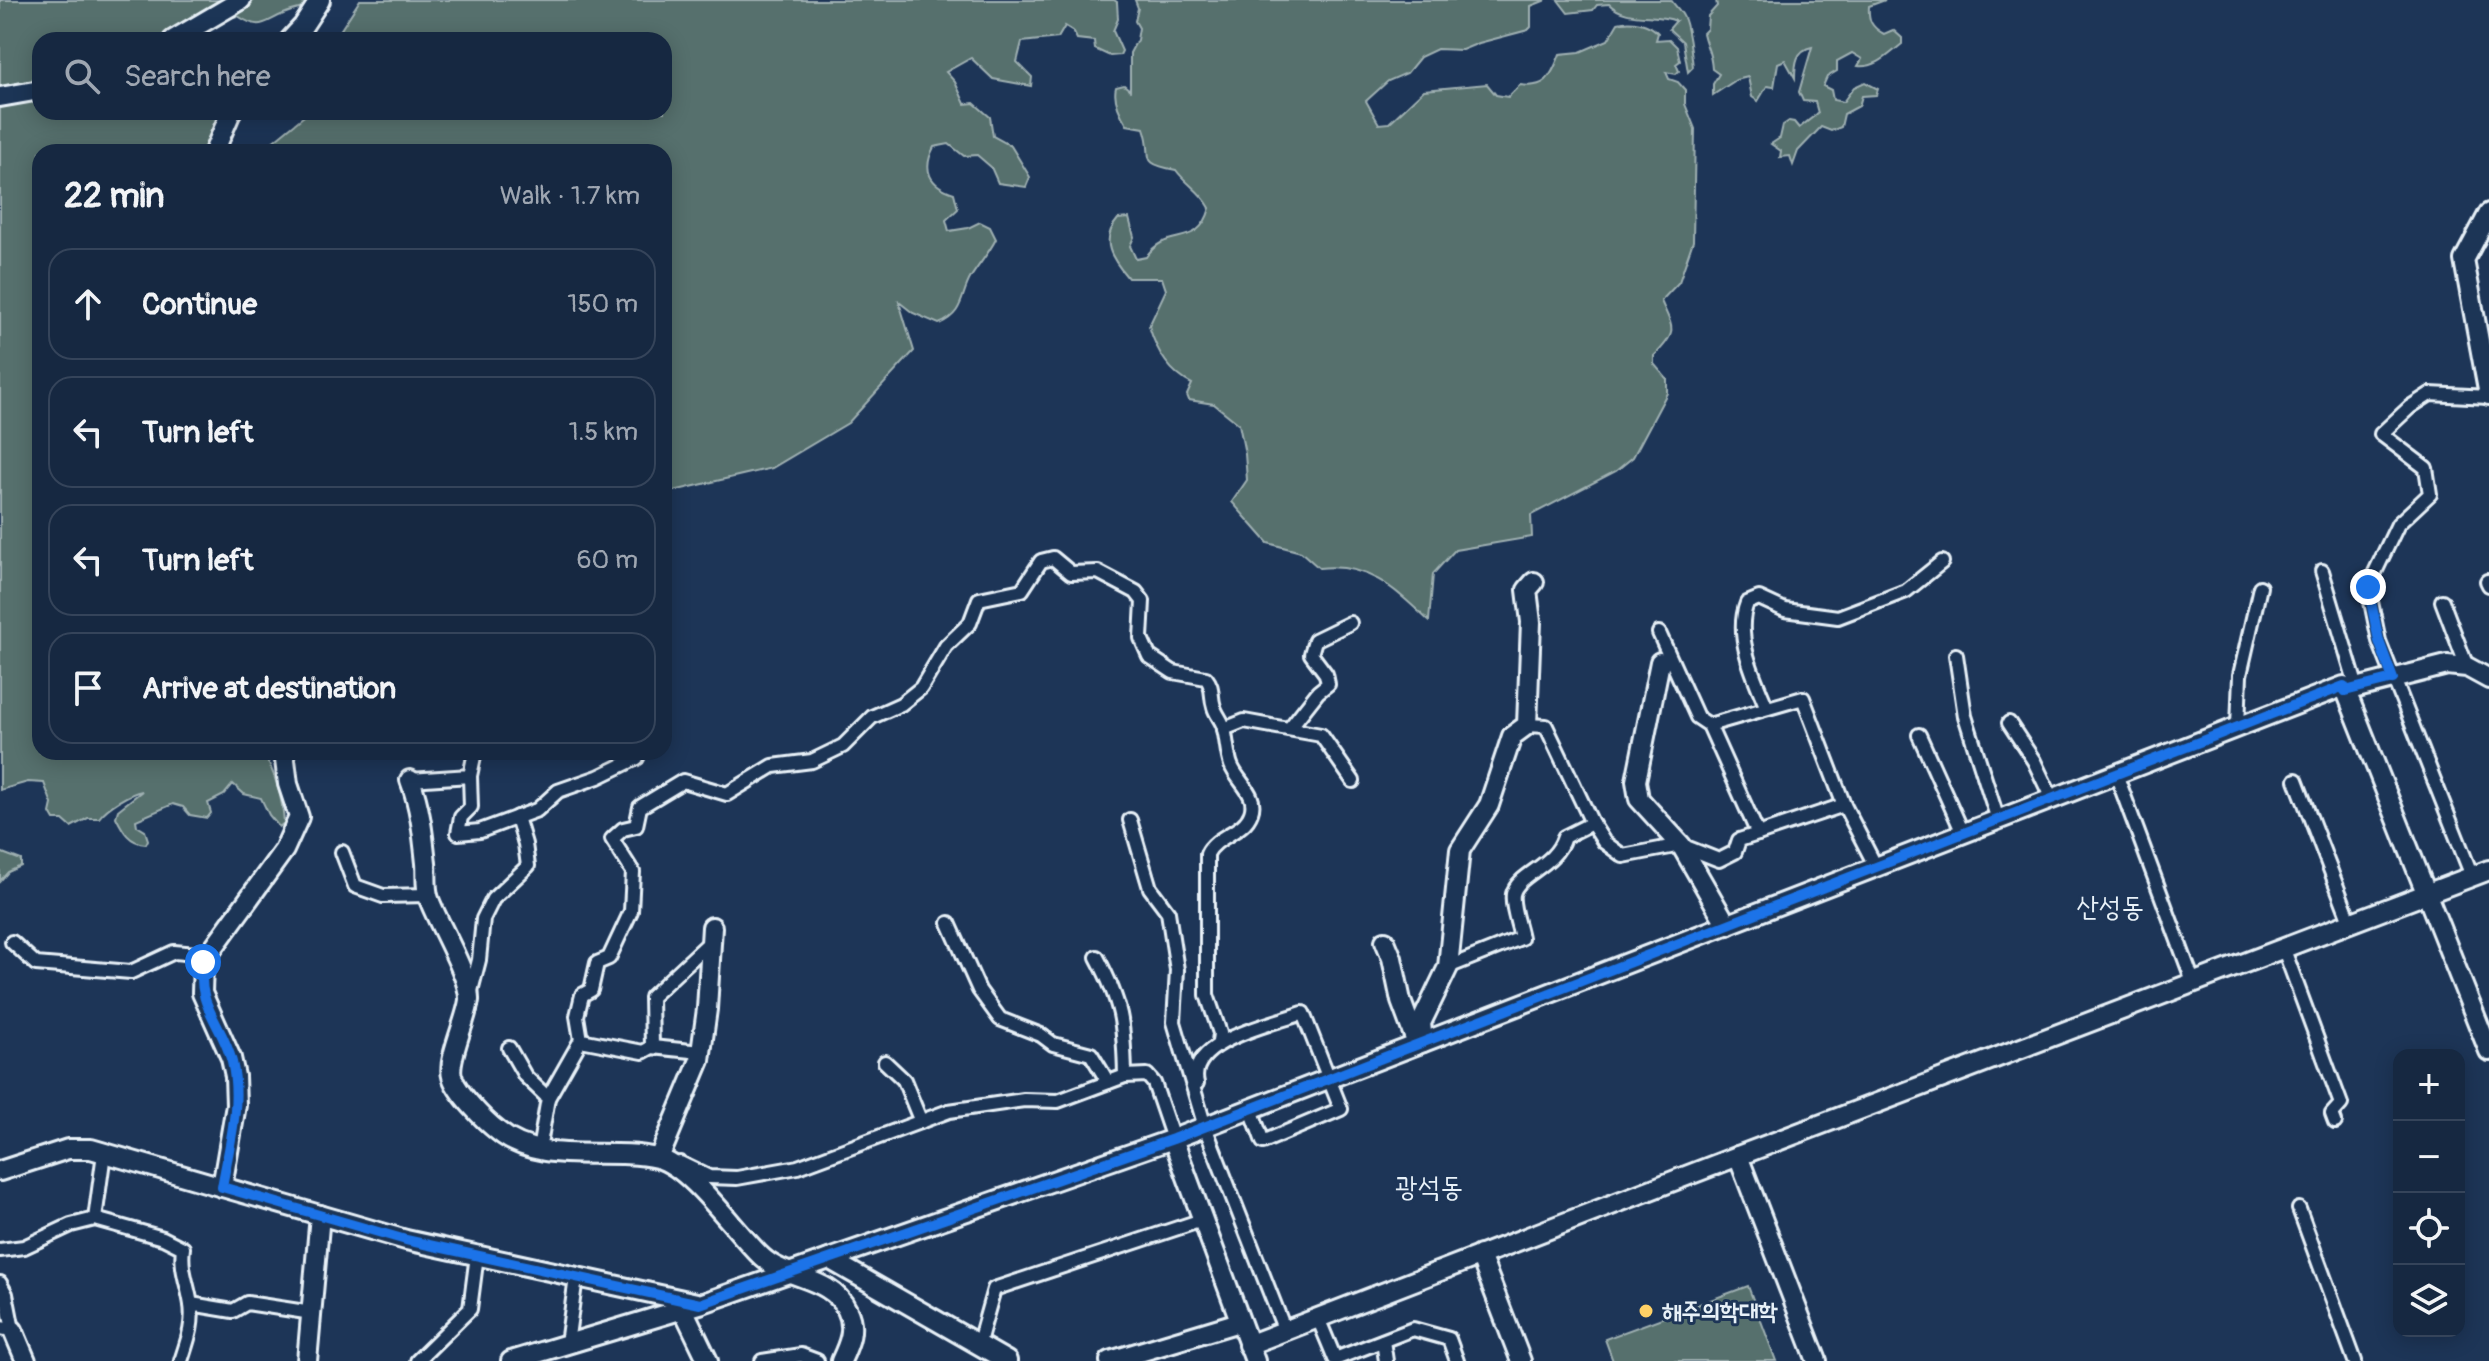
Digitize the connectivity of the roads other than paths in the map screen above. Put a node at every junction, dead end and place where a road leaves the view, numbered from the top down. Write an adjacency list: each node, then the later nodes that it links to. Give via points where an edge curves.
1 (241, 0): 3 (street)
2 (320, 0): 4 (street)
3 (187, 32)
4 (297, 32)
5 (32, 91): 6 (street)
6 (0, 97)
7 (228, 120): 8 (street)
8 (217, 144)
9 (2489, 213): 10 (street, via 2464,260)
10 (2489, 396): 21 (street, via 2430,394 2381,434 2426,468 2430,494 2398,524 2368,587)
11 (1942, 562): 23 (street, via 1906,591 1838,617 1785,610 1759,598 1747,603 1742,616 1748,663)
12 (2322, 571): 22 (street)
13 (1534, 582): 25 (street, via 1527,590)
14 (2260, 587): 27 (street, via 2240,675)
15 (2442, 601): 20 (street)
16 (1350, 623): 29 (street, via 1315,640 1311,654 1328,684)
17 (1659, 633): 26 (street, via 1697,717)
18 (1956, 655): 43 (street, via 1965,716)
19 (1660, 662): 47 (street, via 1636,781 1639,799)
20 (2482, 672): 21 (street, via 2447,665)
21 (2393, 679): 22 (street); 50 (street)
22 (2351, 689): 27 (street, via 2344,686); 51 (street)
23 (1767, 708): 26 (street); 40 (street, via 1803,698)
24 (2009, 723): 39 (street)
25 (1527, 725): 44 (street, via 1546,726); 62 (street, via 1512,736 1489,805 1460,850)
26 (1709, 725): 46 (street)
27 (2238, 727): 34 (street)
28 (1224, 729): 29 (street, via 1244,721); 65 (street, via 1206,678 1173,672 1149,656 1141,638 1143,601 1136,592 1098,572 1071,573 1053,558 1041,561 1022,590 979,599 970,623 946,646 921,688 872,717 843,746 812,761 773,766 727,794 683,781 640,807 636,826 612,839 633,872 631,911 609,958 597,963 591,990 582,995 577,1016); 66 (street, via 1229,760 1237,780 1251,794 1253,809 1248,821 1211,845 1207,854 1207,995)
29 (1289, 729): 38 (street, via 1321,735)
30 (1919, 735): 45 (street)
31 (285, 760): 60 (street, via 299,817 284,850)
32 (473, 760): 35 (street)
33 (633, 760): 41 (street, via 558,791 537,810)
34 (2116, 774): 39 (street); 63 (street)
35 (470, 776): 36 (street); 41 (street, via 471,807 461,817 458,833)
36 (410, 780): 52 (street)
37 (2296, 780): 53 (street)
38 (1353, 781)
39 (2052, 799): 43 (street)
40 (1844, 805): 46 (street); 49 (street)
41 (517, 817): 64 (street, via 528,866 493,899 483,919)
42 (1130, 820): 80 (street, via 1150,888 1168,912 1177,970 1174,1022)
43 (1998, 820): 45 (street)
44 (1592, 823): 47 (street, via 1604,842 1623,856); 62 (street, via 1564,837 1560,851 1519,883 1513,894 1521,938)
45 (1963, 833): 49 (street)
46 (1758, 834): 47 (street, via 1739,840 1735,852 1719,860)
47 (1681, 845): 55 (street)
48 (342, 852): 52 (street, via 355,886 383,896)
49 (1876, 867): 55 (street)
50 (2481, 873): 51 (street)
51 (2426, 892): 53 (street); 70 (street)
52 (428, 895): 64 (street)
53 (2350, 921): 59 (street)
54 (949, 923): 75 (street, via 979,990 1000,1019 1053,1044 1091,1054)
55 (1727, 925): 67 (street)
56 (712, 934): 68 (street, via 651,997); 71 (street)
57 (1385, 941): 67 (street, via 1401,1001)
58 (12, 942): 60 (street, via 36,964 131,972 174,952)
59 (2283, 947): 63 (street); 79 (street, via 2341,1104 2332,1114)
60 (208, 955): 87 (street, via 200,980 202,993 235,1076 236,1105)
61 (1097, 957): 73 (street, via 1115,990 1124,1025)
62 (1448, 967): 67 (street, via 1421,1023)
63 (2193, 981): 85 (street)
64 (469, 998): 82 (street, via 450,1073 456,1087 498,1131)
65 (581, 1040): 68 (street, via 643,1052); 76 (street)
66 (1219, 1042): 74 (street, via 1303,1013); 80 (street, via 1201,1057 1195,1078)
67 (1420, 1043): 74 (street)
68 (652, 1047): 71 (street)
69 (509, 1048): 76 (street, via 525,1076)
70 (2489, 1051)
71 (701, 1052): 84 (street)
72 (885, 1062): 78 (street, via 904,1080)
73 (1125, 1076): 75 (street); 81 (street, via 1147,1075 1154,1083)
74 (1328, 1079): 77 (street); 77 (street, via 1341,1109 1263,1142)
75 (1108, 1082): 78 (street, via 1058,1101 949,1111)
76 (548, 1098): 82 (street)
77 (1251, 1109): 80 (street)
78 (921, 1122): 84 (street, via 798,1167 737,1178 709,1177)
79 (2335, 1122)
80 (1208, 1125): 81 (street); 105 (street)
81 (1173, 1139): 91 (street); 95 (street)
82 (539, 1150): 84 (street)
83 (104, 1153): 86 (street, via 68,1149); 87 (street); 90 (street)
84 (660, 1156): 96 (street, via 684,1173 764,1259)
85 (1738, 1156): 94 (street); 125 (street)
86 (0, 1171)
87 (222, 1187): 89 (street)
88 (2299, 1209): 126 (street)
89 (320, 1215): 93 (street); 101 (street)
90 (95, 1219): 92 (street, via 24,1247); 99 (street, via 183,1248 180,1264)
91 (1202, 1220): 103 (street); 108 (street, via 994,1289)
92 (0, 1250)
93 (477, 1255): 97 (street); 114 (street, via 470,1309)
94 (1480, 1255): 102 (street); 124 (street)
95 (829, 1259): 96 (street); 108 (street)
96 (787, 1273): 100 (street); 119 (street, via 835,1293 848,1311 852,1338)
97 (576, 1277): 100 (street); 107 (street)
98 (0, 1283): 104 (street, via 6,1294)
99 (191, 1304): 101 (street, via 233,1311 247,1303); 112 (street, via 191,1332)
100 (691, 1306): 107 (street); 116 (street)
101 (312, 1313): 113 (street)
102 (1318, 1318): 105 (street); 110 (street)
103 (1239, 1322): 109 (street); 121 (street)
104 (7, 1329): 111 (street)
105 (1285, 1331): 109 (street)
106 (1383, 1341): 110 (street); 122 (street); 123 (street, via 1413,1329 1449,1339)
107 (567, 1344): 115 (street)
108 (980, 1353): 120 (street)
109 (1252, 1353)
110 (1337, 1360)
111 (26, 1361)
112 (181, 1361)
113 (307, 1361)
114 (417, 1361)
115 (511, 1361)
116 (708, 1361)
117 (762, 1361): 118 (street, via 801,1355)
118 (817, 1361)
119 (841, 1361)
120 (1007, 1361)
121 (1110, 1361)
122 (1386, 1361)
123 (1457, 1361)
124 (1521, 1361)
125 (1817, 1361)
126 (2355, 1361)

